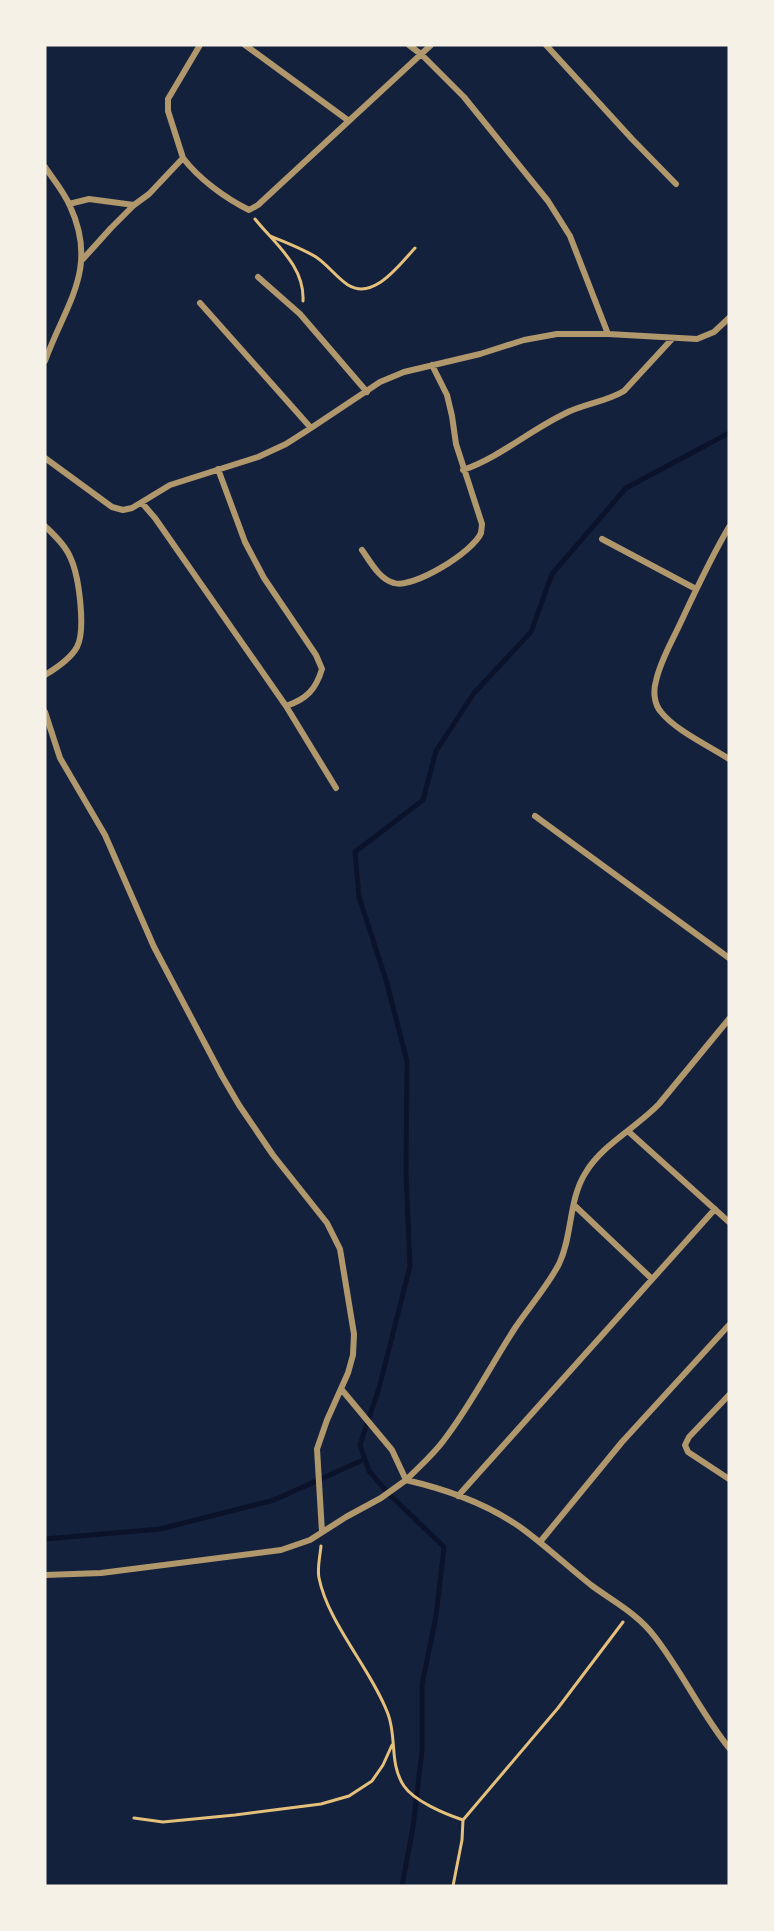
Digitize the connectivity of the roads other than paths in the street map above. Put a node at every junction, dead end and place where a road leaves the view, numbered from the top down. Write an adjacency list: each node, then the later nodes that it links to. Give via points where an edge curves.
1 (200, 45): 8 (street, via 168,99)
2 (244, 45): 7 (street)
3 (409, 45): 6 (street)
4 (431, 45): 6 (street)
5 (546, 45): 10 (street)
6 (422, 55): 7 (street); 17 (street, via 464,97 548,201 570,236)
7 (349, 120): 8 (street, via 249,210)
8 (183, 158): 12 (street)
9 (45, 167): 11 (street)
10 (676, 184)
11 (69, 204): 12 (street, via 89,200); 13 (street, via 79,228)
12 (134, 205): 13 (street)
13 (83, 259): 19 (street)
14 (258, 278): 21 (street, via 300,314)
15 (200, 303): 22 (street)
16 (729, 318): 18 (street, via 705,336)
17 (608, 334): 18 (street); 20 (street, via 541,336)
18 (672, 339): 25 (street, via 624,391 567,412 501,453)
19 (45, 361)
20 (432, 364): 21 (street, via 380,382); 25 (street, via 447,395)
21 (367, 392): 22 (street)
22 (311, 428): 24 (street, via 258,457)
23 (45, 459): 26 (street, via 112,507 123,510)
24 (218, 469): 26 (street, via 170,485); 33 (street, via 259,569 322,669 310,694)
25 (464, 470): 30 (street, via 482,524 481,533 466,550 436,571 402,585 381,575)
26 (142, 503): 33 (street)
27 (45, 526): 32 (street, via 71,558 77,582 80,637 76,648)
28 (729, 527): 31 (street)
29 (602, 539): 31 (street)
30 (362, 550)
31 (696, 590): 35 (street, via 656,680 655,698 660,712 678,727)
32 (45, 675)
33 (286, 706): 36 (street)
34 (45, 712): 46 (street, via 60,759 105,835 154,947 222,1076 261,1138 334,1235 345,1270 354,1334 351,1364)
35 (729, 759)
36 (336, 788)
37 (535, 816): 38 (street)
38 (729, 958)
39 (729, 1019): 40 (street, via 659,1104)
40 (628, 1132): 41 (street, via 586,1172); 42 (street)
41 (574, 1205): 44 (street); 49 (street, via 560,1262 550,1280 444,1440)
42 (715, 1209): 43 (street); 44 (street)
43 (729, 1222)
44 (652, 1279): 50 (street)
45 (729, 1325): 52 (street, via 622,1442)
46 (342, 1390): 49 (street, via 392,1450); 51 (street, via 318,1449)
47 (729, 1395): 48 (street, via 685,1445 688,1452)
48 (729, 1479)
49 (406, 1480): 50 (street); 51 (street)
50 (458, 1496): 52 (street, via 501,1516)
51 (322, 1532): 53 (street, via 281,1550 101,1574)
52 (540, 1542): 54 (street, via 631,1612 655,1637)
53 (45, 1575)
54 (729, 1748)

